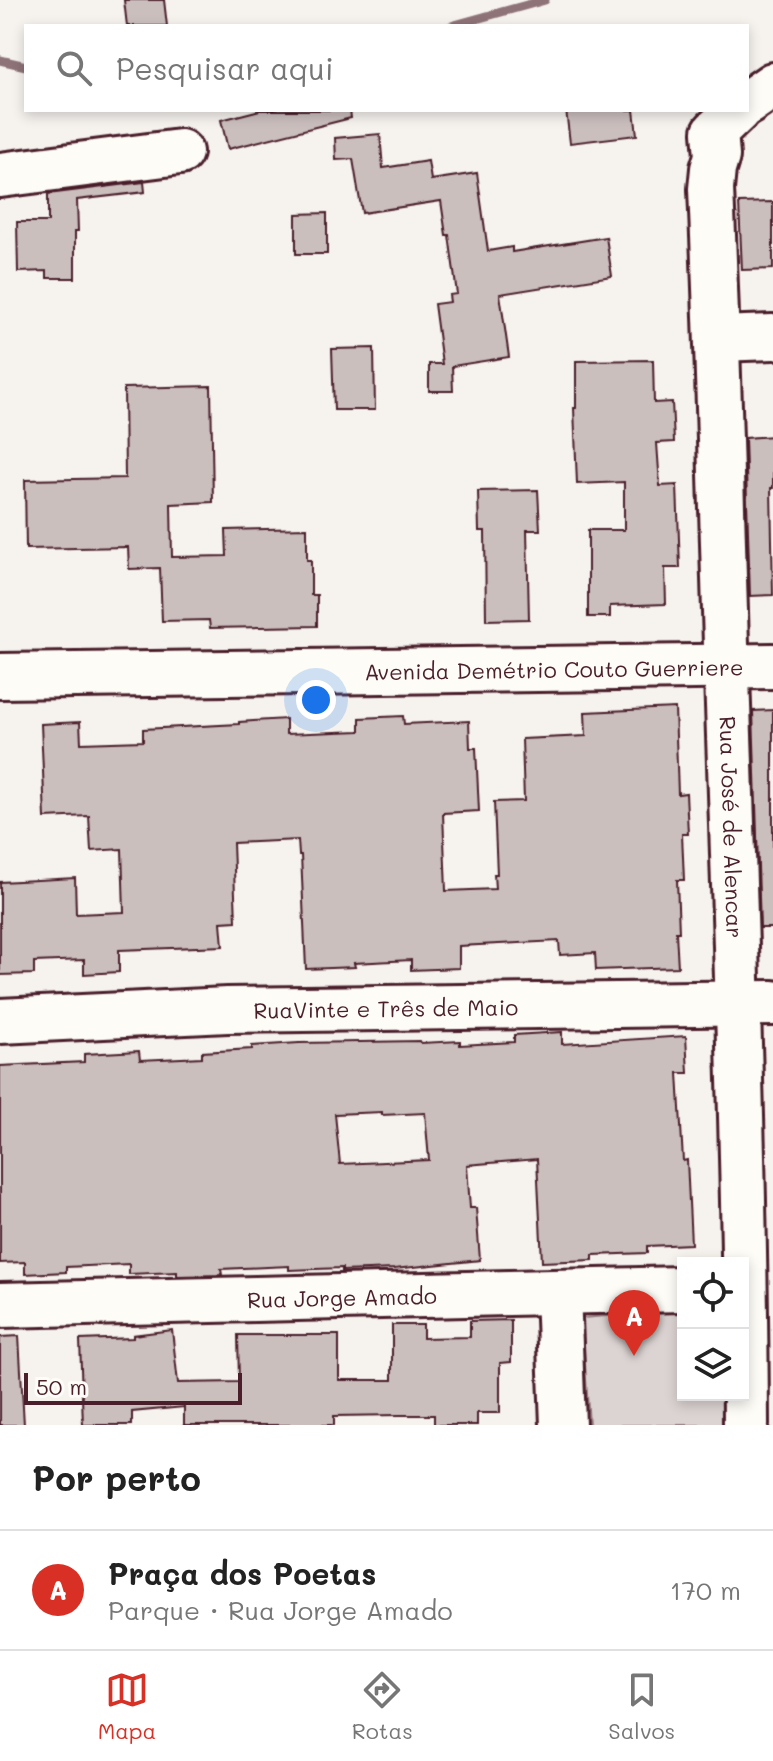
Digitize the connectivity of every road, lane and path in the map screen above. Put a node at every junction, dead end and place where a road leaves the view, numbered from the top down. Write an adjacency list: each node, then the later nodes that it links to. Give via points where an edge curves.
1 (773, 85): 2 (street)
2 (749, 102)
3 (727, 121): 7 (street, Rua José de Alencar, via 711,189)
4 (180, 152): 5 (street)
5 (0, 175)
6 (773, 337): 7 (street)
7 (718, 339): 8 (street, Rua José de Alencar)
8 (726, 666): 9 (street, Avenida Demétrio Couto Guerriere); 10 (street, Avenida Demétrio Couto Guerriere); 11 (street, Rua José de Alencar)
9 (773, 666)
10 (0, 676)
11 (755, 1004): 12 (street, RuaVinte e Três de Maio, via 227,1010); 13 (street, Rua José de Alencar)
12 (0, 1021)
13 (754, 1288): 18 (street, Rua José de Alencar)
14 (677, 1289): 15 (street, Rua Jorge Amado)
15 (558, 1292): 16 (street, Rua Jorge Amado); 17 (street)
16 (0, 1305)
17 (563, 1425)
18 (746, 1425)

